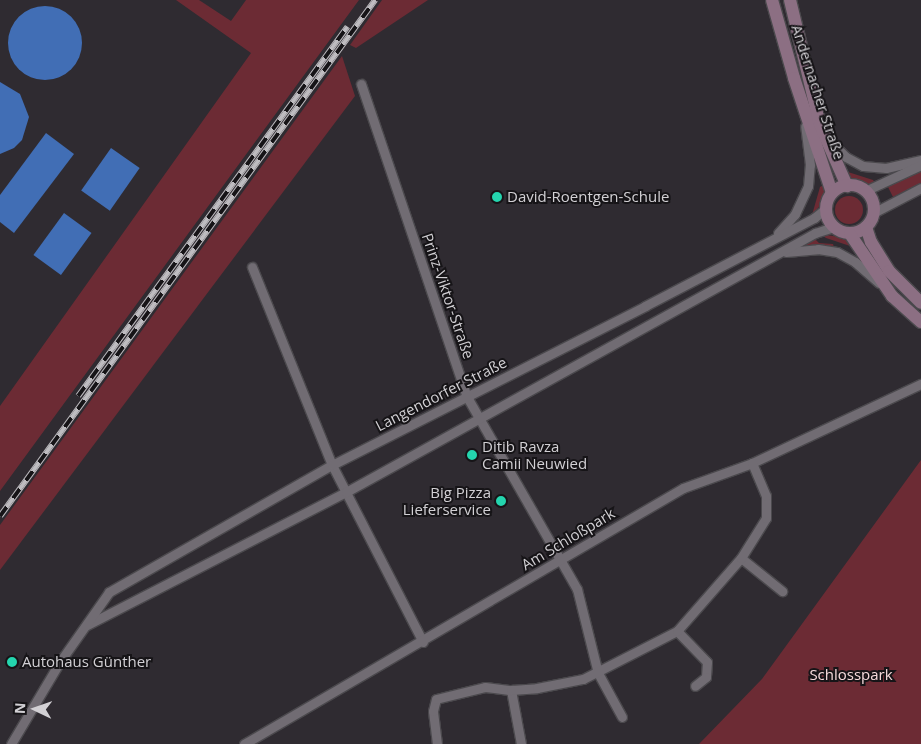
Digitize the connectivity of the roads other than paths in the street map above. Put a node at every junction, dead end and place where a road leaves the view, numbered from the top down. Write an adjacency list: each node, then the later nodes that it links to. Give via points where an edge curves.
1 (772, 0): 4 (street, Andernacher Straße)
2 (790, 0): 5 (street, Andernacher Straße)
3 (360, 84): 24 (street, Prinz-Viktor-Straße)
4 (798, 91): 11 (street, Andernacher Straße); 17 (street, via 809,151 808,186 795,214)
5 (820, 125): 6 (street, via 841,154 863,166 886,168); 8 (street, Andernacher Straße)
6 (921, 160)
7 (921, 165): 10 (street)
8 (847, 186): 10 (street); 11 (street)
9 (921, 188): 13 (street)
10 (865, 190): 13 (street)
11 (832, 193): 12 (street)
12 (825, 209): 14 (street); 17 (street, Langendorfer Straße)
13 (874, 213): 15 (street)
14 (833, 226): 16 (street); 18 (street, Langendorfer Straße, via 820,230)
15 (866, 226): 16 (street); 21 (street, via 871,242 889,270)
16 (850, 234): 20 (street)
17 (772, 239): 24 (street, Langendorfer Straße)
18 (784, 253): 20 (street, Langendorfer Straße, via 818,249 840,253); 25 (street, Langendorfer Straße)
19 (252, 267): 27 (street)
20 (888, 291): 22 (street)
21 (921, 303)
22 (921, 322)
23 (921, 384): 26 (street, Am Schloßpark)
24 (468, 396): 25 (street, Prinz-Viktor-Straße); 27 (street, Langendorfer Straße)
25 (478, 419): 28 (street, Langendorfer Straße); 30 (street, Prinz-Viktor-Straße)
26 (752, 463): 29 (street, via 766,496 766,518); 30 (street, Am Schloßpark, via 683,488)
27 (332, 465): 28 (street); 32 (street, Langendorfer Straße, via 109,592)
28 (346, 492): 32 (street, Langendorfer Straße); 34 (street)
29 (741, 558): 31 (street); 33 (street)
30 (560, 560): 34 (street, Am Schloßpark); 35 (street, Prinz-Viktor-Straße, via 584,606)
31 (782, 591)
32 (86, 625): 39 (street, Langendorfer Straße, via 59,662)
33 (677, 631): 35 (street); 36 (street, via 707,662 706,677)
34 (423, 642): 40 (street, Am Schloßpark)
35 (598, 673): 37 (street, via 565,684); 38 (street, Prinz-Viktor-Straße)
36 (695, 686)
37 (511, 690): 41 (street, via 485,687 436,699 432,711); 42 (street)
38 (622, 717)
39 (11, 744)
40 (244, 744)
41 (437, 744)
42 (520, 744)

